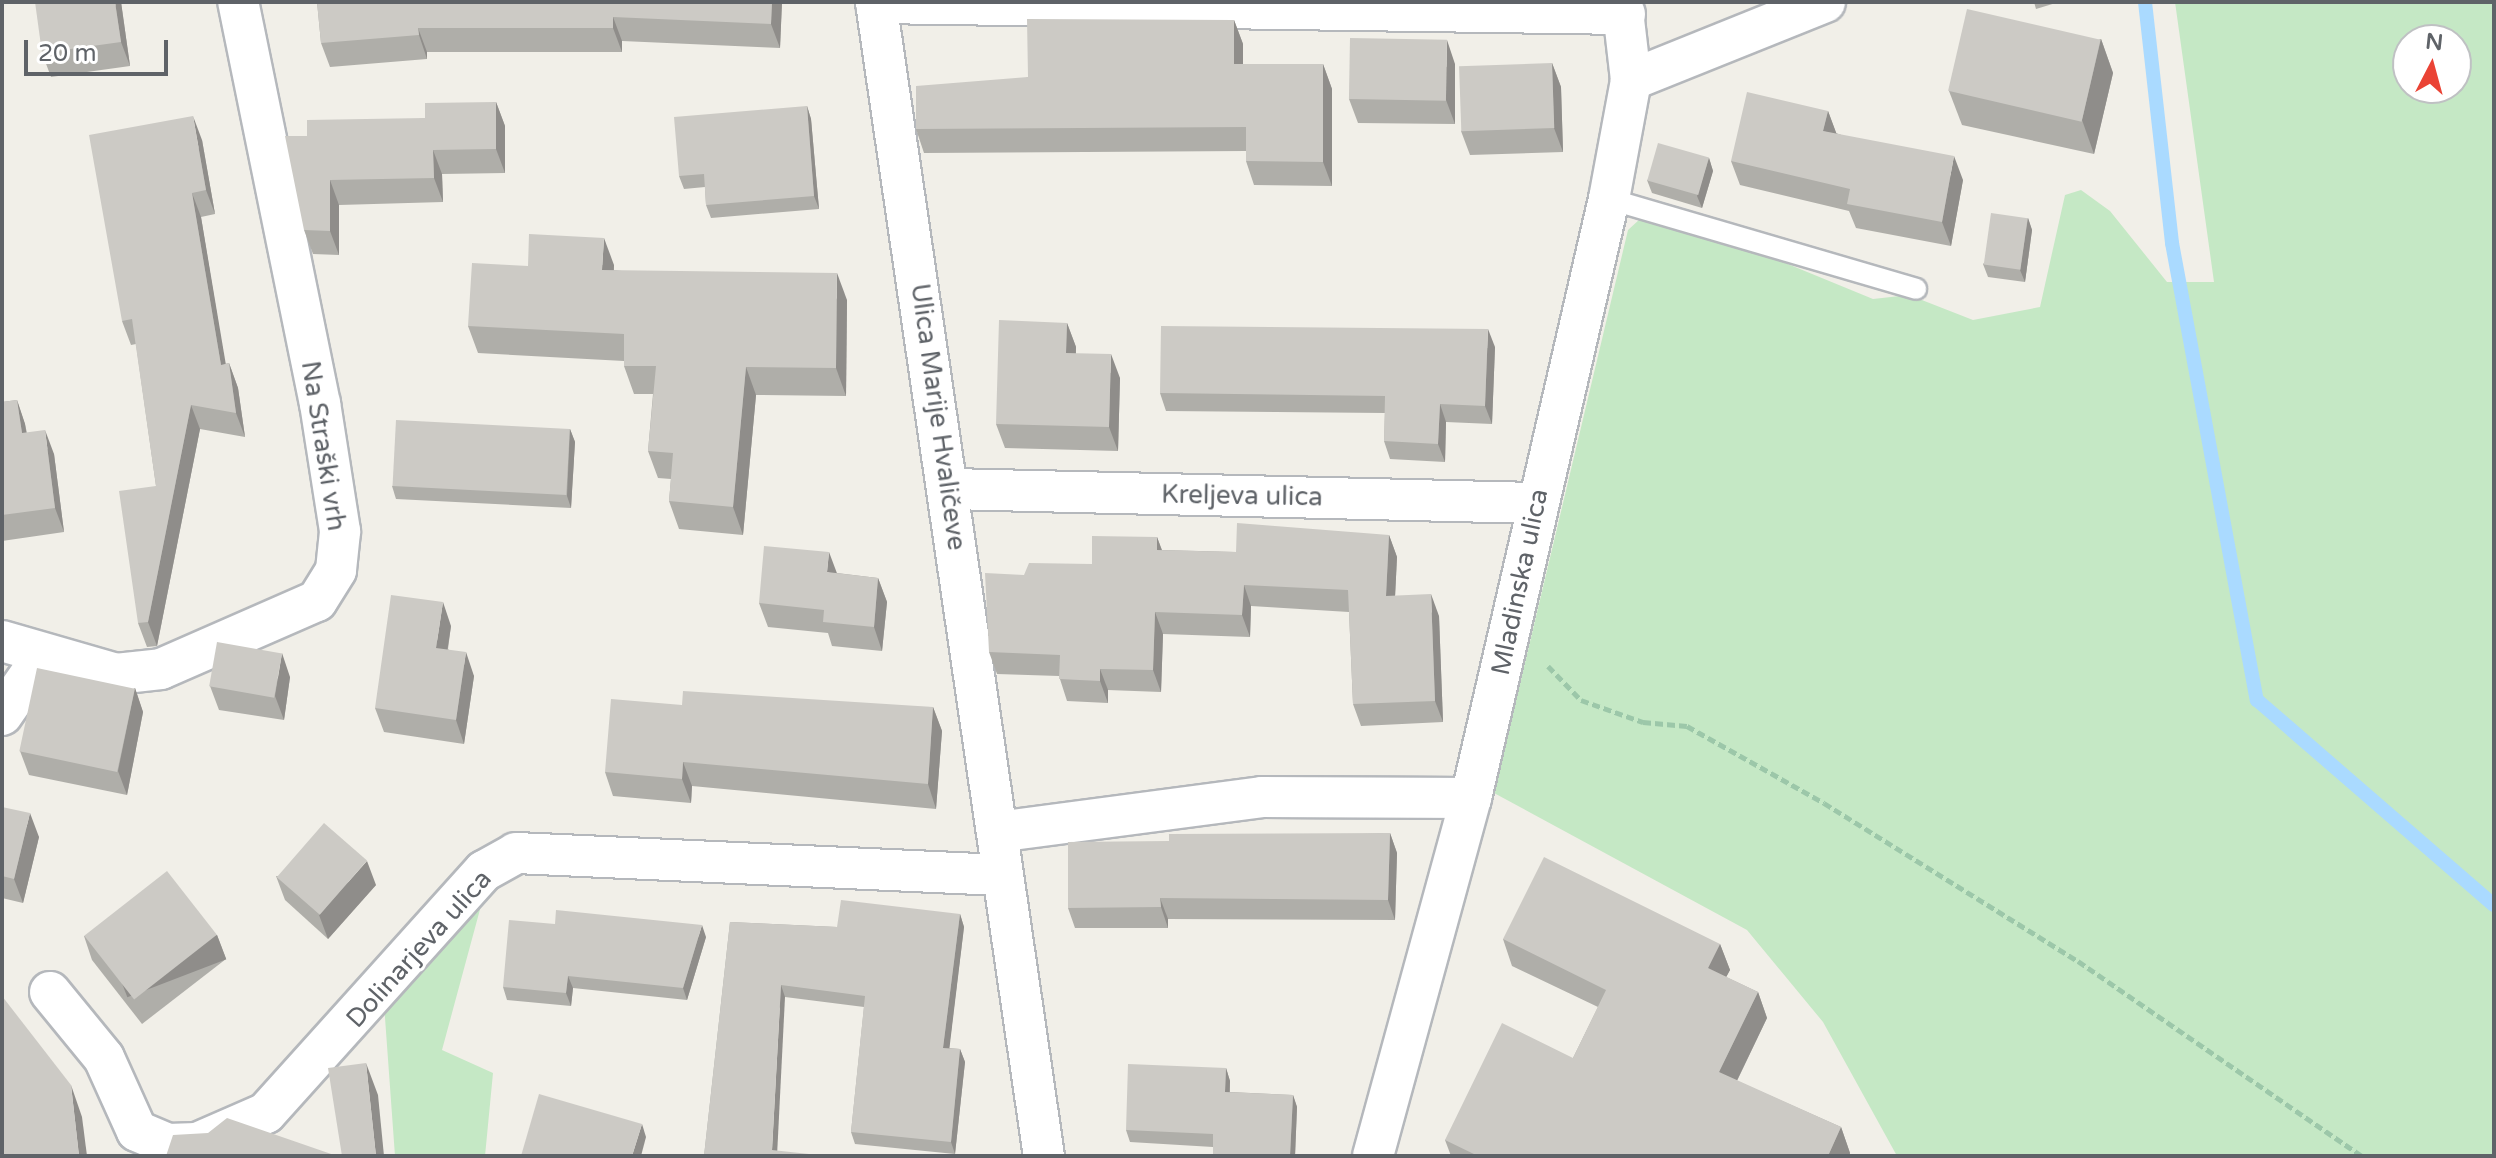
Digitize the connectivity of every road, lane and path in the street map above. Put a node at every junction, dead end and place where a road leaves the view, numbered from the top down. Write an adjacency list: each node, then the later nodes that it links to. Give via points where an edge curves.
1 (238, 2): 12 (street, Na Straški vrh, via 320,404 340,531 336,570 317,601 161,669 116,674)
2 (1825, 2): 5 (street)
3 (876, 3): 4 (street); 8 (street, Ulica Marije Hvaličeve)
4 (1624, 8): 5 (street, Mladinska ulica)
5 (1631, 80): 6 (street, Mladinska ulica)
6 (1609, 199): 7 (lane); 9 (street, Mladinska ulica)
7 (1916, 289)
8 (950, 489): 9 (street, Kreljeva ulica); 15 (street, Ulica Marije Hvaličeve)
9 (1535, 503): 10 (street, Mladinska ulica)
10 (1514, 625): 14 (street, Mladinska ulica); 20 (path, via 1581,700 1643,722 1687,726 1824,803 2078,961)
11 (2, 641): 12 (street, Na Straški vrh)
12 (43, 656): 13 (street)
13 (2, 715)
14 (1471, 798): 15 (street, via 1262,797); 19 (street, Mladinska ulica)
15 (997, 832): 16 (street, Ulica Marije Hvaličeve)
16 (1001, 875): 17 (street, Dolinarjeva ulica, via 516,853 484,871 266,1113 197,1143 168,1144 137,1131 104,1058); 18 (street, Ulica Marije Hvaličeve)
17 (50, 992)
18 (1044, 1156)
19 (1373, 1156)
20 (2362, 1156)

